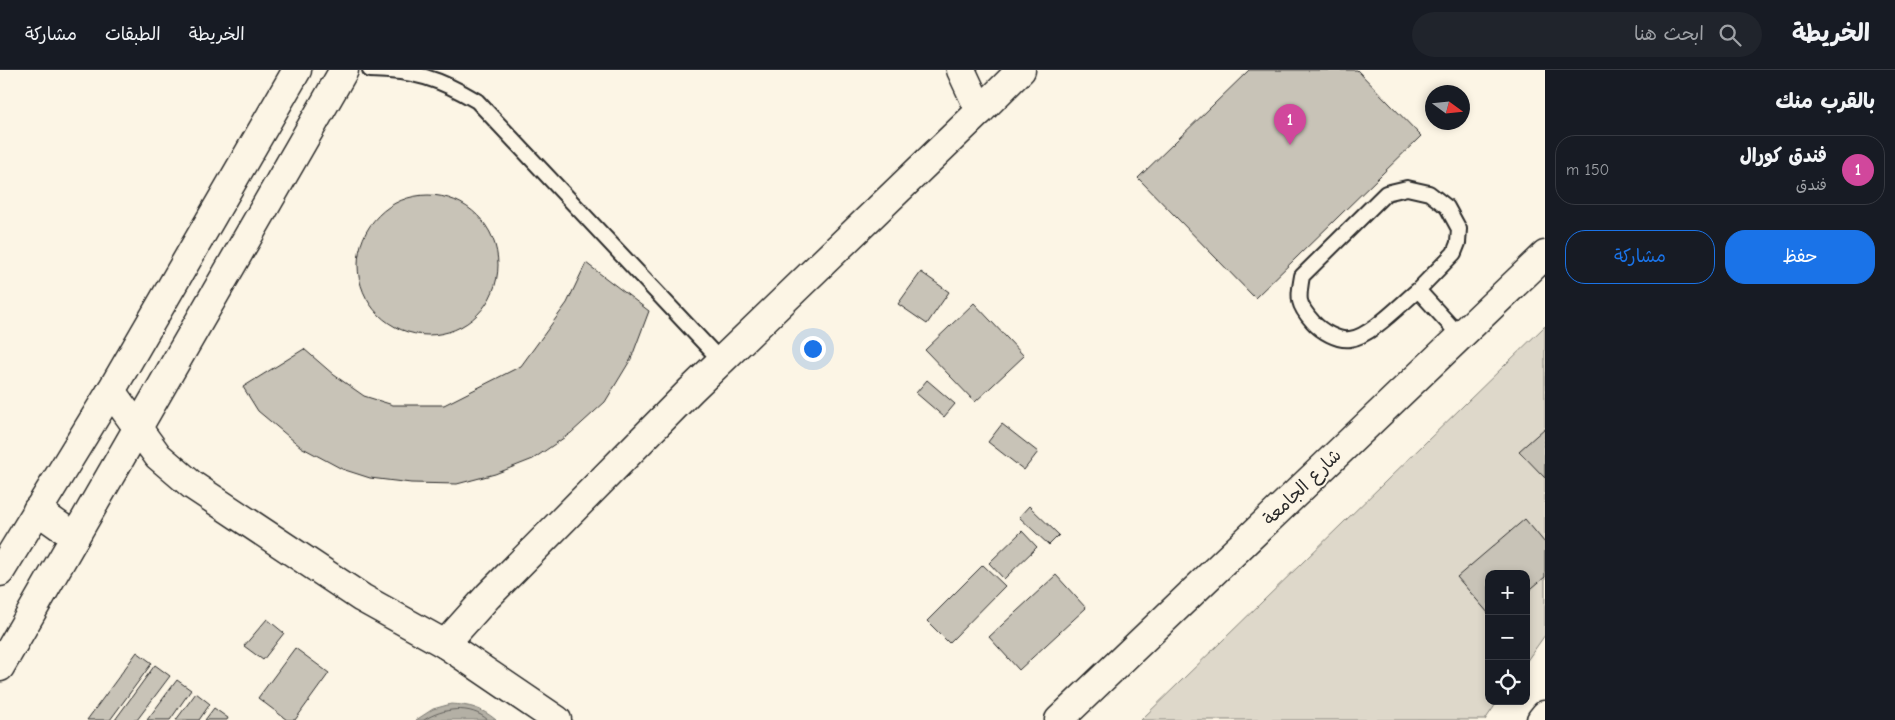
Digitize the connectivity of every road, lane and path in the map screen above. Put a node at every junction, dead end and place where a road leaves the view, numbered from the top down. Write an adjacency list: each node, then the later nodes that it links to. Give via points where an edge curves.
1 (297, 70): 11 (street)
2 (344, 70): 12 (street)
3 (370, 70): 10 (lane, via 392,70 434,78 477,101)
4 (961, 70): 6 (street)
5 (1021, 70): 6 (street)
6 (980, 111): 10 (street)
7 (1545, 255): 9 (street, شارع الجامعة)
8 (1418, 290): 8 (lane, via 1454,253 1459,229 1447,207 1429,193 1407,188 1386,193 1302,276 1299,292 1301,309 1315,325 1332,336 1350,340 1370,331); 9 (lane)
9 (1460, 336): 20 (street, شارع الجامعة)
10 (722, 362): 16 (street, via 488,596)
11 (111, 391): 12 (street); 13 (street)
12 (138, 428): 14 (street); 16 (street, via 158,456 192,485 362,598)
13 (38, 510): 14 (street); 15 (street)
14 (75, 537): 17 (street)
15 (0, 572)
16 (445, 644): 19 (street)
17 (0, 667)
18 (1545, 715): 21 (street)
19 (557, 720)
20 (1059, 720)
21 (1541, 720)

